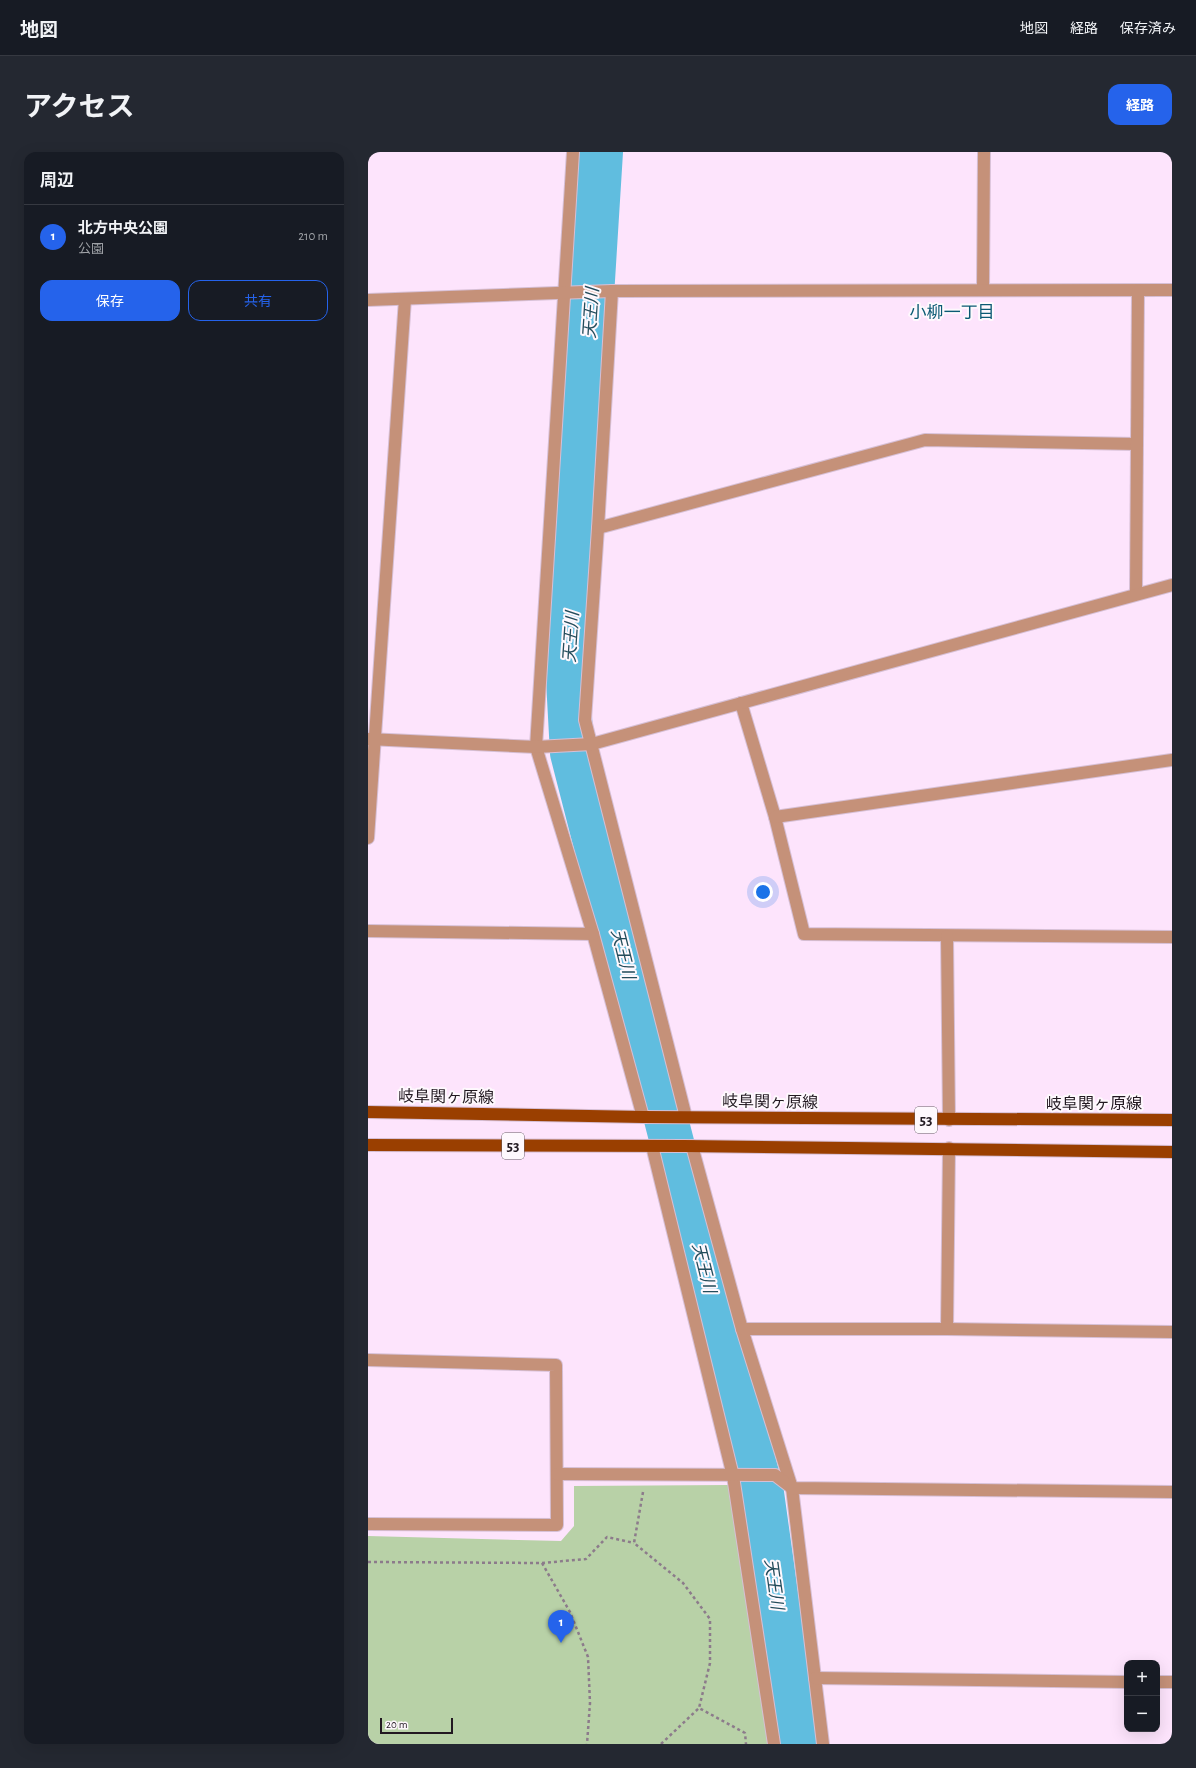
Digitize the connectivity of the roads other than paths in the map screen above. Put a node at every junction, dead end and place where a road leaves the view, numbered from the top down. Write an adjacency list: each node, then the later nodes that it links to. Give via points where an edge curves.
1 (573, 152): 7 (street)
2 (984, 152): 3 (street)
3 (983, 290): 5 (street); 6 (street)
4 (1172, 290): 6 (street)
5 (612, 291): 7 (street); 11 (street)
6 (1138, 291): 10 (street)
7 (563, 293): 8 (street); 17 (street)
8 (405, 299): 9 (street); 15 (street)
9 (368, 300)
10 (1138, 444): 11 (street, via 925,440); 13 (street)
11 (598, 528): 16 (street, via 585,720)
12 (1172, 585): 13 (street)
13 (1136, 594): 14 (street)
14 (741, 702): 16 (street); 19 (street)
15 (371, 740): 17 (street); 20 (street)
16 (592, 744): 17 (street); 27 (street)
17 (536, 747): 22 (street)
18 (1172, 760): 19 (street)
19 (775, 817): 23 (street, via 804,934)
20 (368, 838)
21 (368, 931): 22 (street)
22 (593, 934): 26 (street)
23 (947, 936): 24 (street); 28 (street)
24 (1172, 937)
25 (368, 1112): 26 (main road, 岐阜関ヶ原線 / 53)
26 (646, 1117): 27 (main road, 岐阜関ヶ原線 / 53)
27 (682, 1117): 28 (main road, 岐阜関ヶ原線 / 53)
28 (949, 1120): 29 (main road, 岐阜関ヶ原線 / 53)
29 (1172, 1120)
30 (368, 1145): 32 (main road, 53)
31 (689, 1146): 32 (main road, 53); 33 (main road, 53); 36 (street)
32 (655, 1147): 40 (street)
33 (949, 1148): 34 (main road, 53); 35 (street)
34 (1172, 1152)
35 (948, 1328): 36 (street); 37 (street)
36 (742, 1329): 41 (street)
37 (1172, 1332)
38 (368, 1360): 39 (street, via 556,1365)
39 (557, 1474): 40 (street); 43 (street, via 557,1525)
40 (733, 1476): 41 (street, via 775,1475); 48 (street)
41 (792, 1488): 42 (street); 44 (street)
42 (1172, 1492)
43 (368, 1524)
44 (815, 1678): 45 (street); 49 (street)
45 (1124, 1682)
46 (1160, 1682): 47 (street)
47 (1172, 1682)
48 (774, 1744)
49 (823, 1744)

